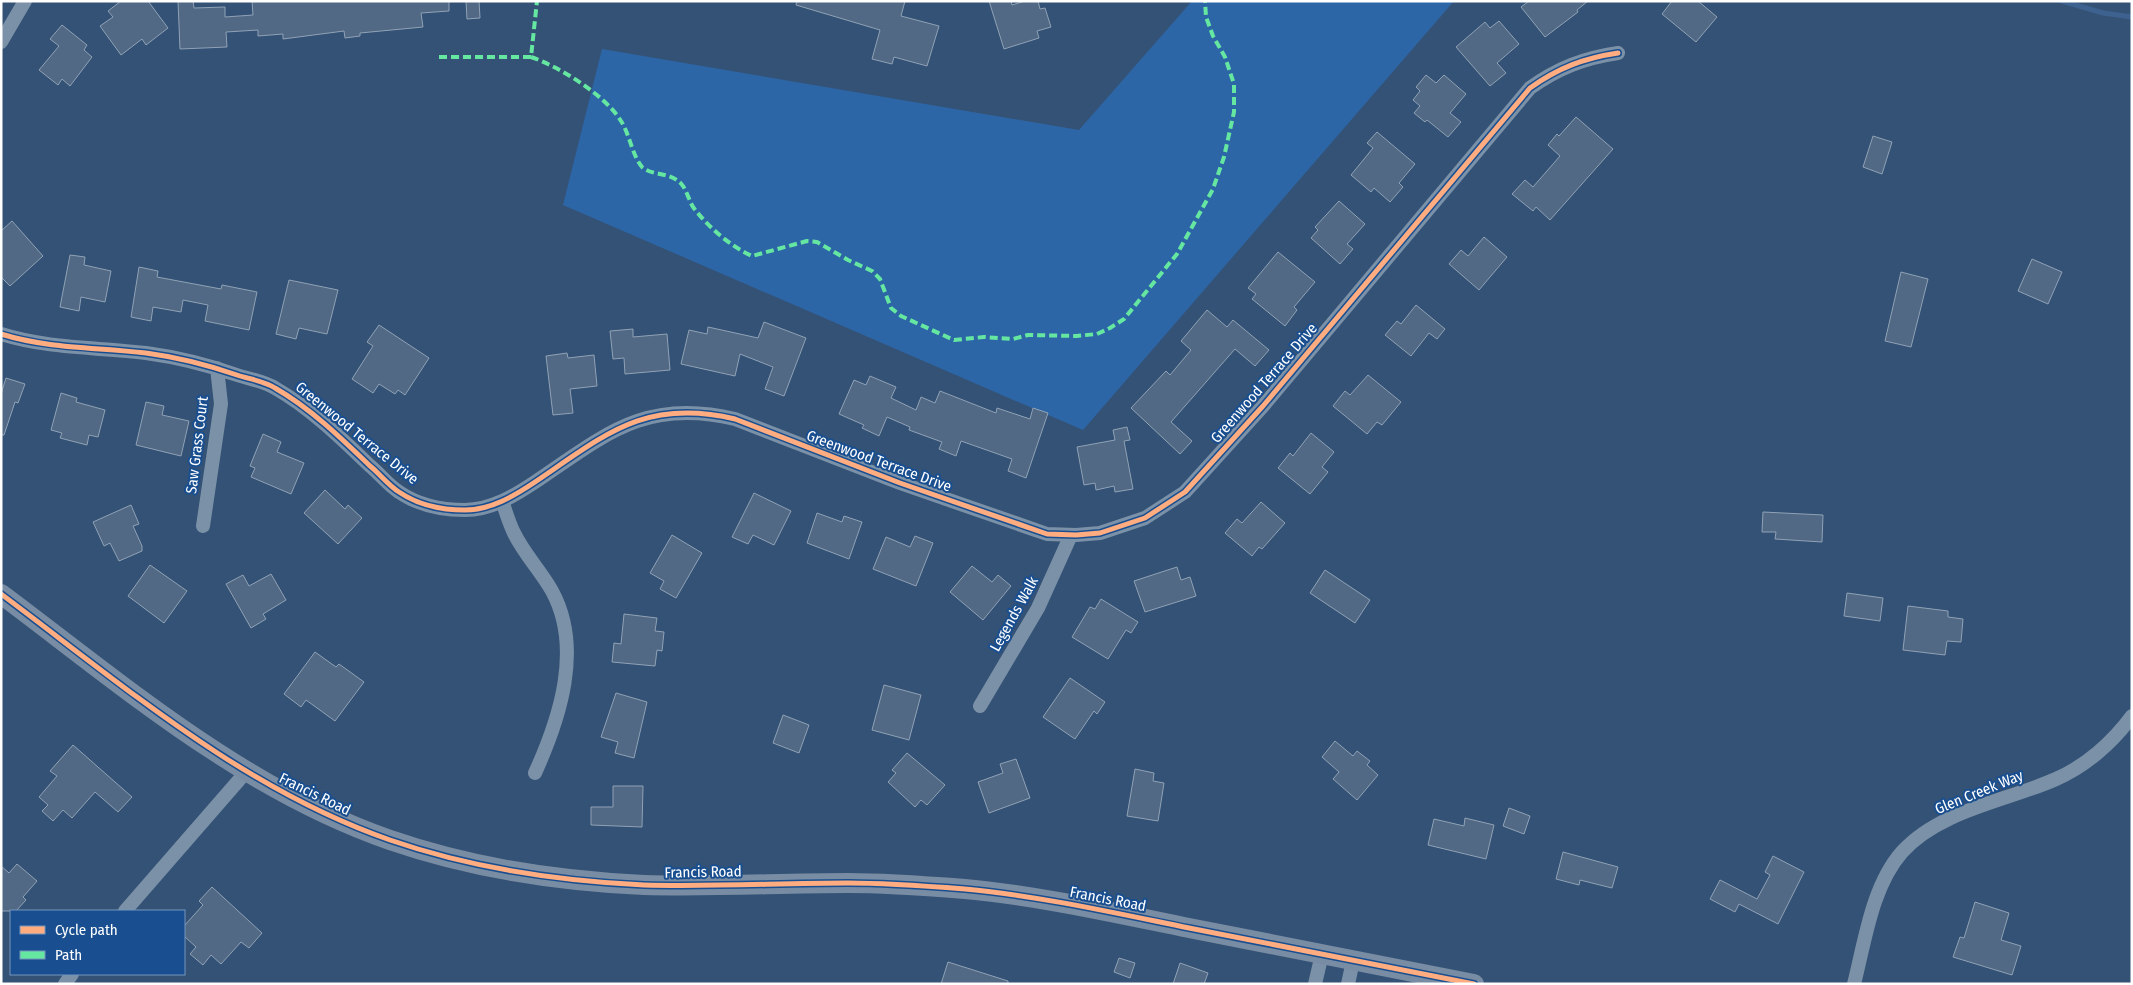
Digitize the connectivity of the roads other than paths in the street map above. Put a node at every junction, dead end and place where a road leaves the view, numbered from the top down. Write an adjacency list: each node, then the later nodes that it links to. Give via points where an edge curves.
1 (25, 1): 2 (street)
2 (1, 42)
3 (1618, 53): 8 (street, Greenwood Terrace Drive, via 1594,56 1571,64 1530,88 1263,406 1185,492 1166,506 1123,527)
4 (1, 334): 5 (street, Greenwood Terrace Drive, via 25,342 146,353)
5 (217, 368): 6 (street, Greenwood Terrace Drive, via 274,387 323,422 399,492 421,503 444,509 468,510); 7 (street, Saw Grass Court, via 221,404)
6 (502, 501): 8 (street, Greenwood Terrace Drive, via 610,432 641,418 688,411 735,419 900,483 1038,531); 13 (street, via 514,534 551,590 567,635 568,658 560,706)
7 (203, 526)
8 (1071, 535): 10 (street, Legends Walk, via 1038,608)
9 (1, 594): 12 (street, Francis Road, via 170,722)
10 (980, 706)
11 (2132, 716): 20 (street, Glen Creek Way, via 2121,731 2084,764 2057,779 1949,819 1902,852 1884,882)
12 (246, 772): 14 (street); 15 (street, Francis Road, via 300,802 392,841 437,855 519,872 643,885 853,883 967,890 1076,905)
13 (535, 773)
14 (126, 910)
15 (1322, 954): 16 (street, Francis Road); 17 (street)
16 (1353, 961): 18 (street); 19 (street, Francis Road)
17 (1315, 984)
18 (1348, 984)
19 (1474, 984)
20 (1854, 984)

